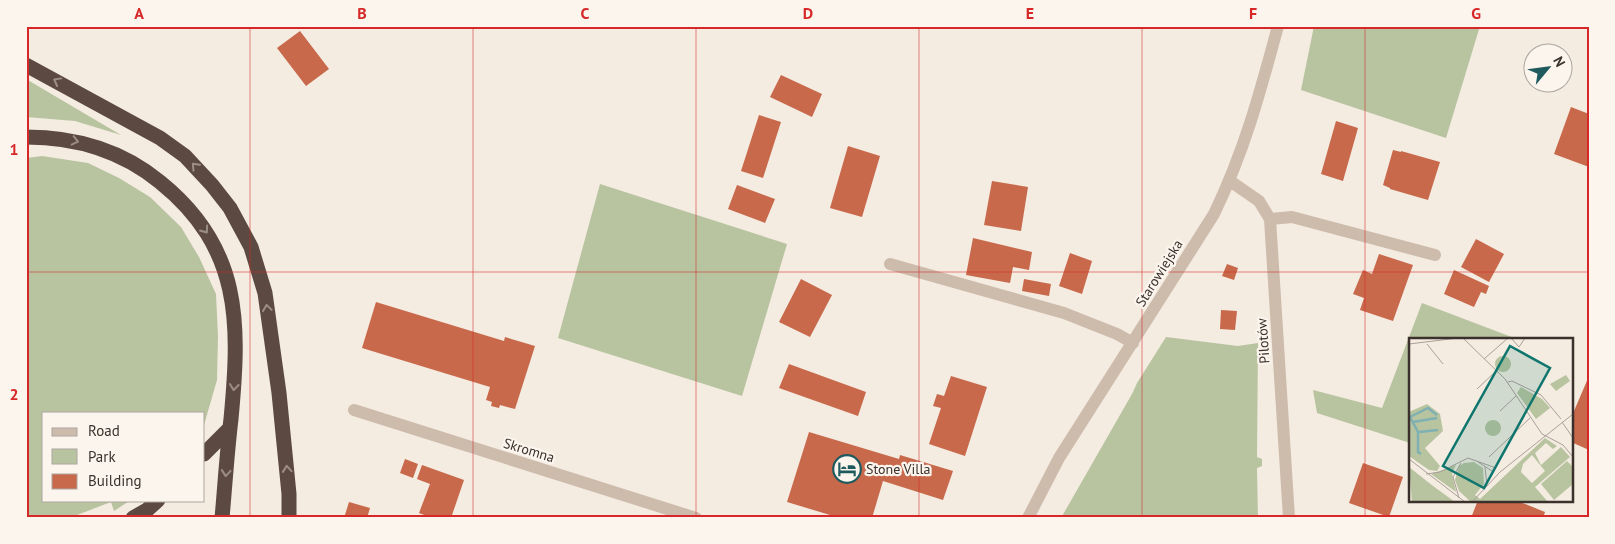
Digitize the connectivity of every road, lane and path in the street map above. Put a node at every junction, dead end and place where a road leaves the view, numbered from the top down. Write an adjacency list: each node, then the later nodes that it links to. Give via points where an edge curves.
1 (1278, 26): 4 (street, Starowiejska, via 1252,120)
2 (26, 65): 15 (highway, one-way to 2, via 280,393 265,293 251,247 230,208 185,156 160,138)
3 (26, 137): 10 (highway, one-way to 10, via 72,140 114,152 149,172 180,198 208,232 232,293 235,317)
4 (1230, 181): 5 (street, via 1259,201); 8 (street, Starowiejska, via 1214,214)
5 (1270, 218): 6 (street, via 1292,217); 18 (street, Pilotów)
6 (1435, 255)
7 (890, 264): 8 (street, via 1064,313)
8 (1133, 343): 17 (street, Starowiejska, via 1059,458)
9 (354, 410): 16 (street, Skromna)
10 (230, 428): 11 (highway); 14 (highway, one-way to 14)
11 (205, 453)
12 (156, 502): 13 (highway)
13 (133, 518)
14 (222, 518)
15 (289, 518)
16 (696, 518)
17 (1028, 518)
18 (1289, 518)

